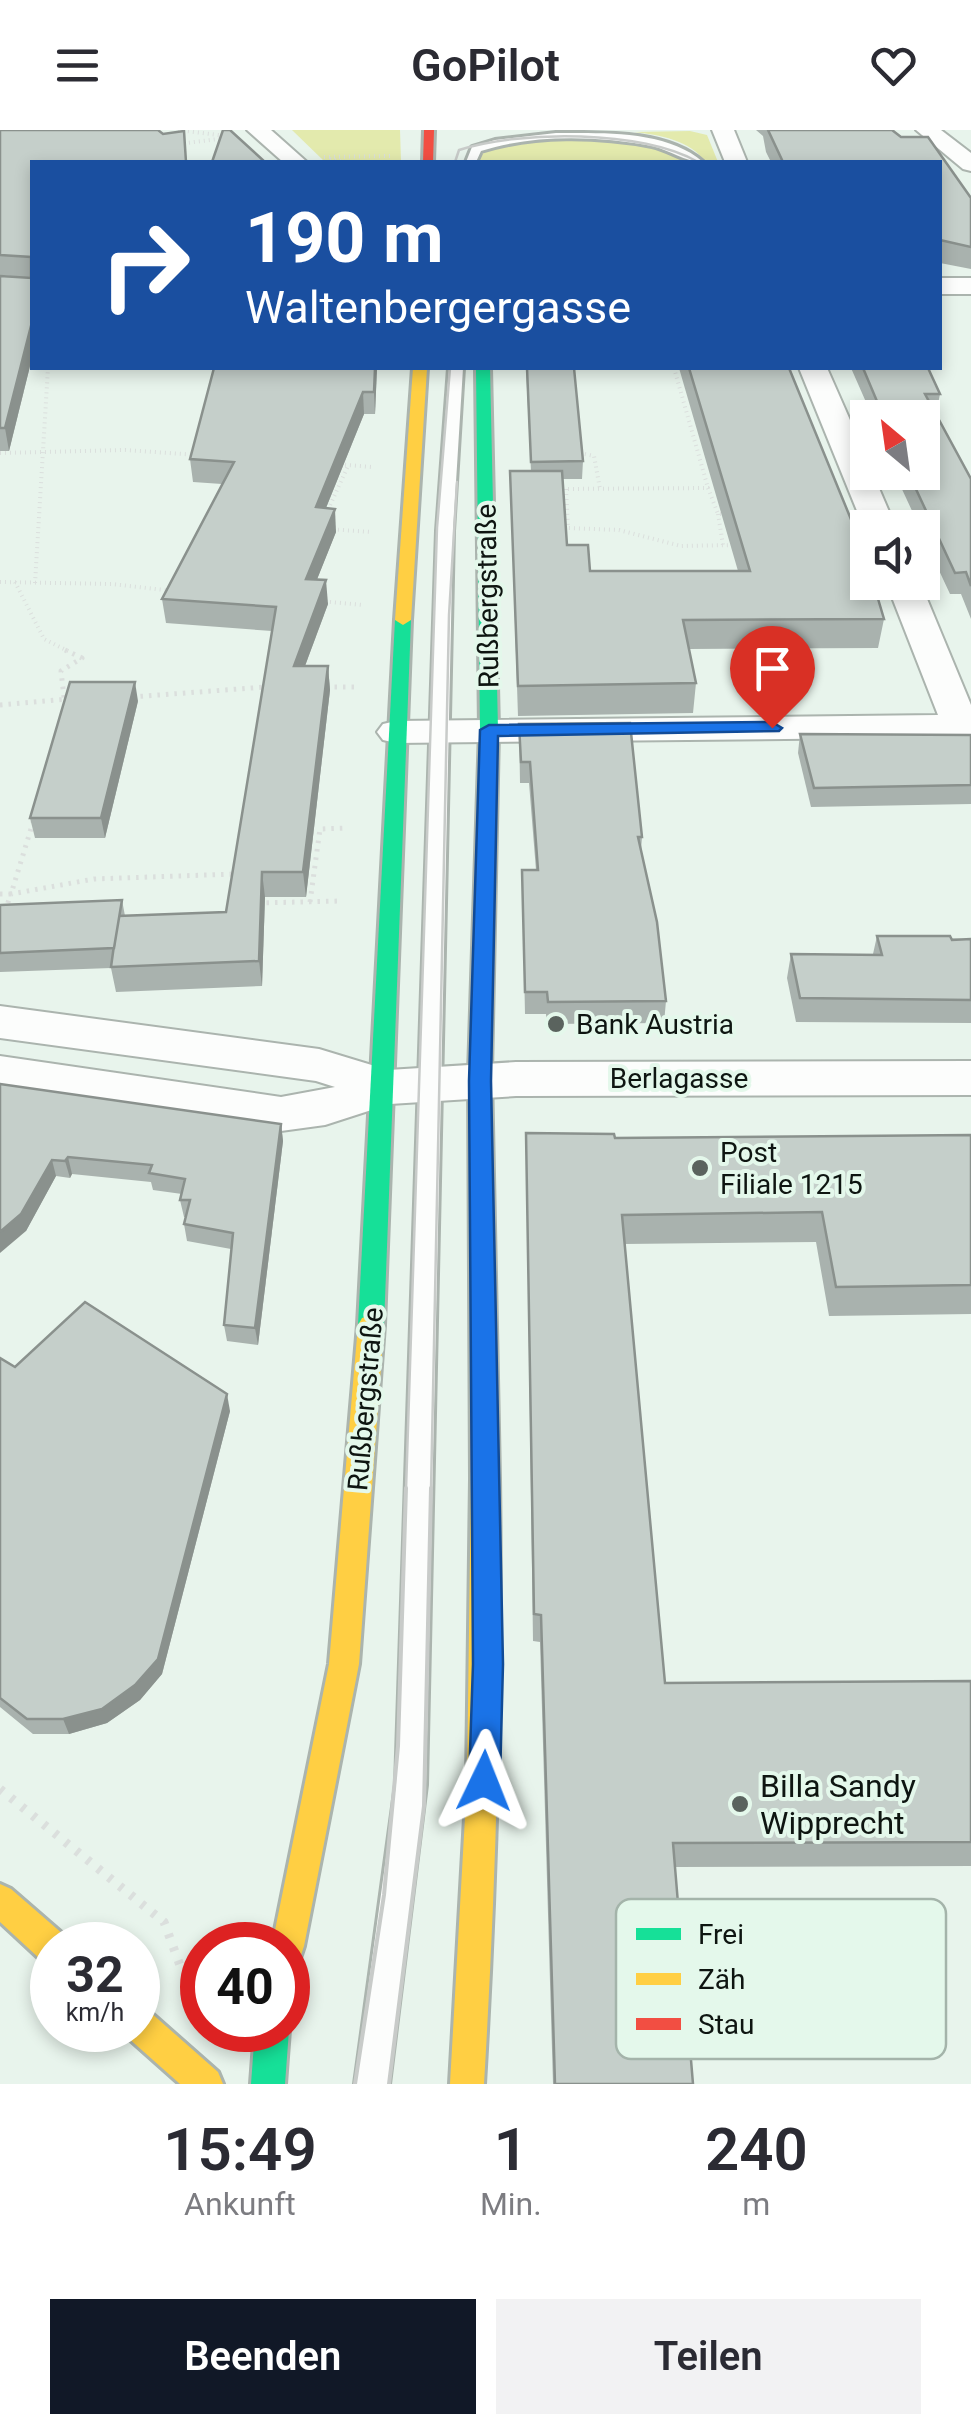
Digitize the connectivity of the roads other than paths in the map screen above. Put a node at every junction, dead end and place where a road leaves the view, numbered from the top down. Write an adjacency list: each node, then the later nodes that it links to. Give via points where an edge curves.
1 (258, 130): 6 (street)
2 (429, 130): 5 (street)
3 (723, 130): 9 (street)
4 (927, 130): 10 (street)
5 (428, 159)
6 (294, 160)
7 (473, 160): 8 (lane, via 476,149 502,137 604,133 670,142)
8 (697, 160)
9 (735, 160)
10 (971, 164)
11 (942, 286): 12 (street)
12 (971, 286)
13 (420, 370): 22 (street, Rußbergstraße)
14 (456, 370): 21 (lane)
15 (482, 370): 20 (street, Rußbergstraße)
16 (814, 370): 17 (street)
17 (872, 510)
18 (911, 600): 19 (street)
19 (966, 726): 20 (street)
20 (489, 730): 21 (street); 26 (street, Rußbergstraße)
21 (440, 731): 22 (street); 27 (lane)
22 (396, 732): 27 (street, Rußbergstraße)
23 (0, 1022): 27 (street, Berlagasse, via 319,1065)
24 (0, 1072): 27 (street, Berlagasse, via 281,1114)
25 (971, 1078): 26 (street, Berlagasse)
26 (480, 1081): 27 (street, Berlagasse); 36 (street, Rußbergstraße, via 488,1664)
27 (408, 1086): 29 (street, Rußbergstraße, via 344,1664); 35 (lane, via 412,1785)
28 (0, 1900): 30 (street)
29 (293, 1922)
30 (30, 1927)
31 (160, 2043): 33 (street)
32 (270, 2052): 34 (street)
33 (206, 2084)
34 (268, 2084)
35 (372, 2084)
36 (466, 2084)

